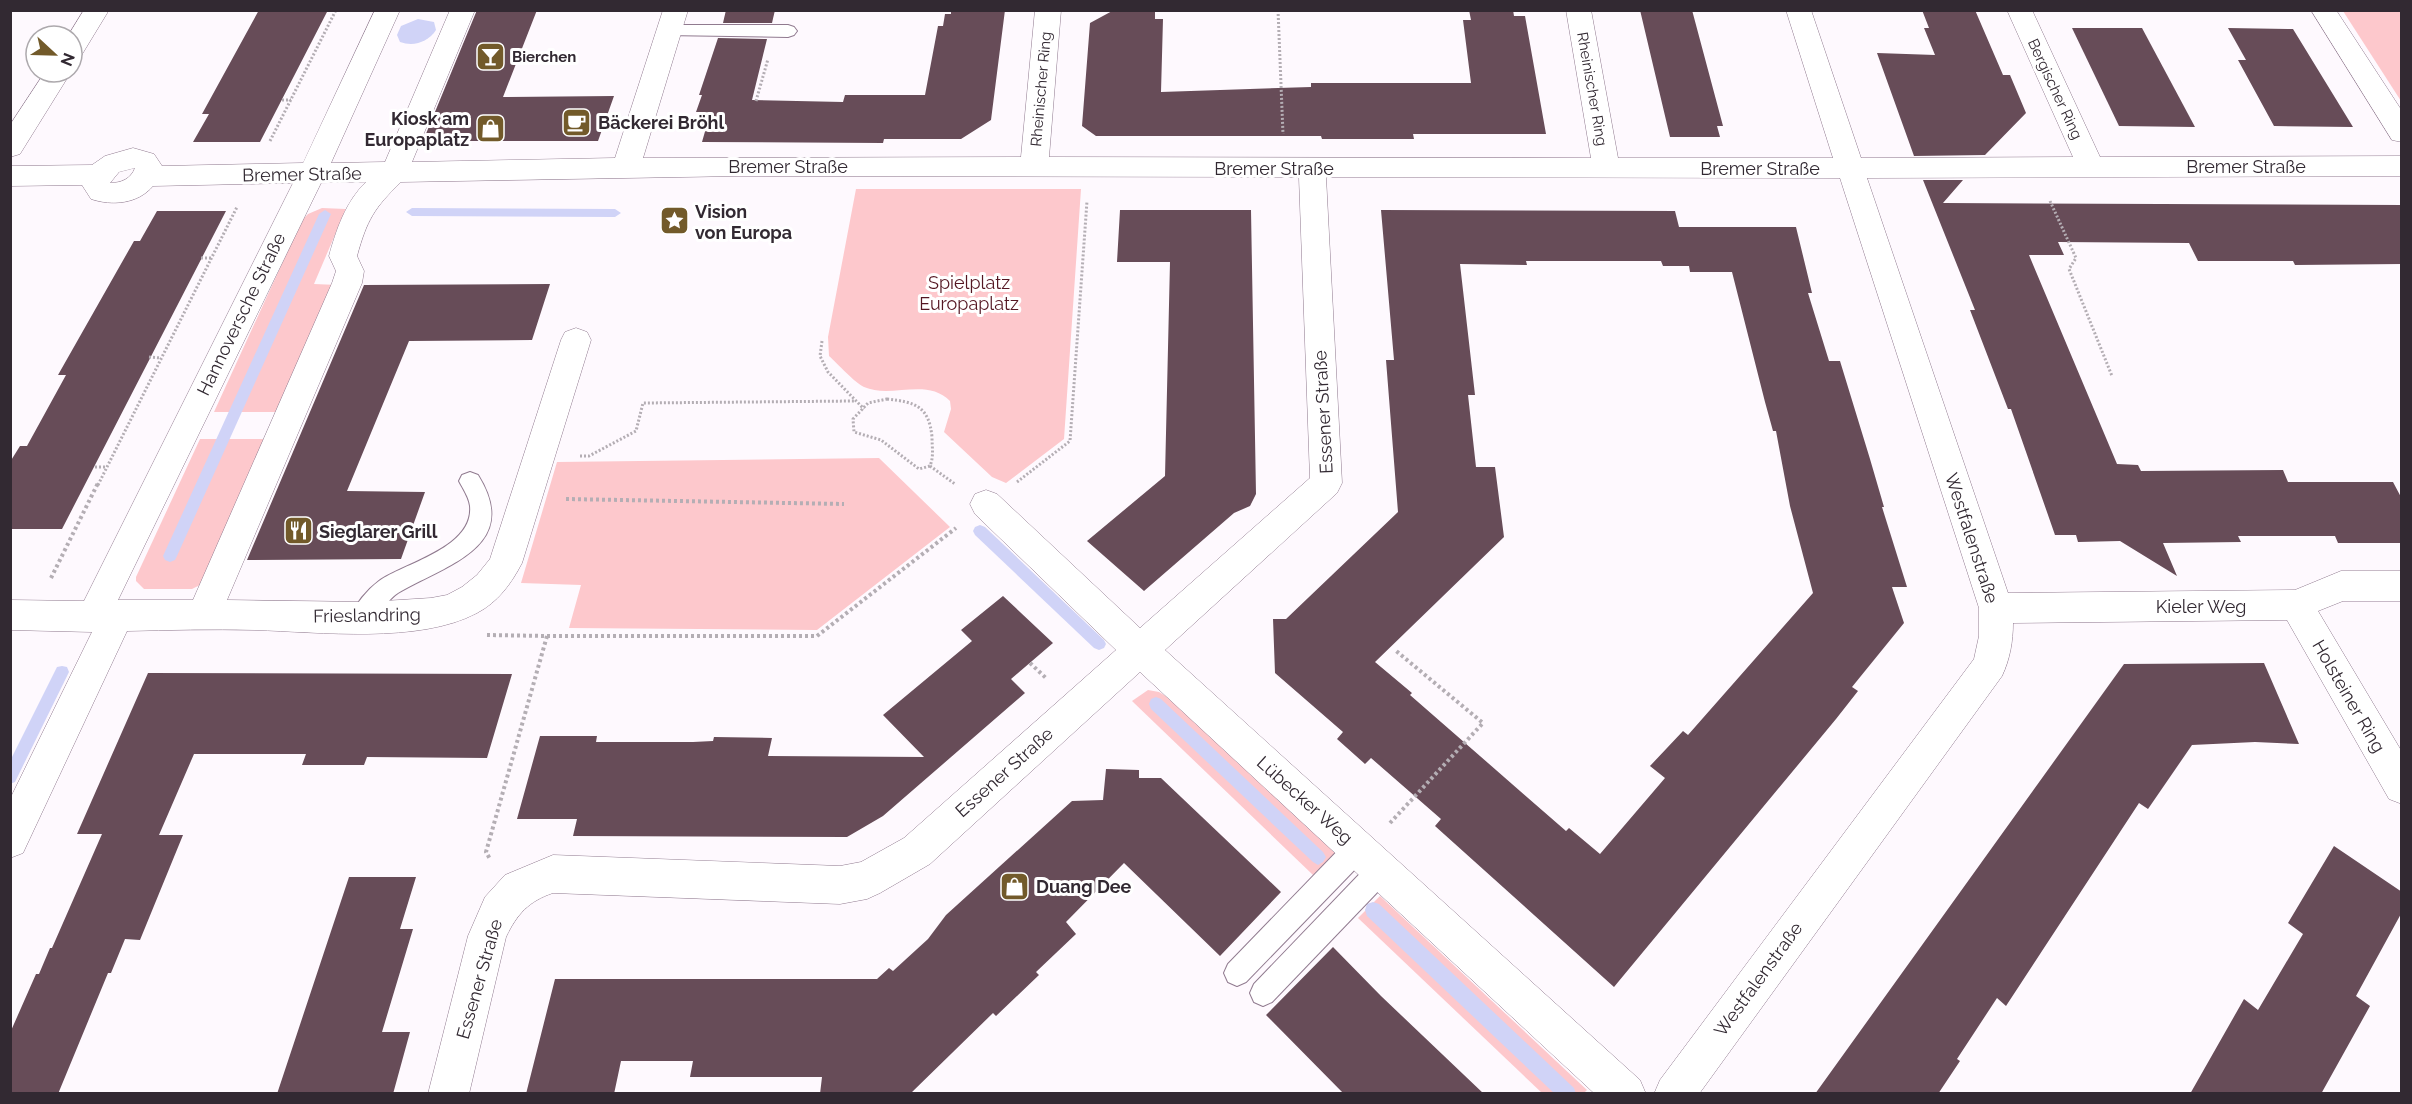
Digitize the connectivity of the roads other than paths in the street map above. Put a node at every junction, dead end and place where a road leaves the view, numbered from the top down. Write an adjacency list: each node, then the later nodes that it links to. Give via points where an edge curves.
1 (97, 10): 11 (street)
2 (388, 10): 23 (street, Hannoversche Straße)
3 (463, 10): 22 (street)
4 (1048, 10): 18 (street, Rheinischer Ring)
5 (1578, 10): 20 (street, Rheinischer Ring)
6 (1798, 10): 21 (street, Westfalenstraße)
7 (2019, 10): 15 (street, Bergischer Ring)
8 (2323, 10): 13 (street)
9 (673, 20): 10 (lane); 17 (street)
10 (783, 25)
11 (84, 31)
12 (50, 84): 14 (street)
13 (2402, 133)
14 (10, 147)
15 (2091, 166): 16 (street, Bremer Straße); 21 (street, Bremer Straße)
16 (2402, 166)
17 (626, 167): 18 (street, Bremer Straße); 22 (street, Bremer Straße)
18 (1034, 167): 19 (street, Bremer Straße)
19 (1298, 168): 20 (street, Bremer Straße); 35 (street, Essener Straße, via 1326,483)
20 (1606, 168): 21 (street, Bremer Straße)
21 (1851, 168): 30 (street, Westfalenstraße)
22 (394, 172): 23 (street, Bremer Straße); 31 (street, via 368,197 351,228 343,256 350,271 347,283)
23 (312, 174): 24 (street, Bremer Straße, via 147,176 149,167 133,158 119,160 98,175); 33 (street, Hannoversche Straße)
24 (10, 176)
25 (576, 340): 34 (street, Frieslandring, via 502,569 479,594 448,610 422,616)
26 (470, 481): 34 (lane, via 483,504 481,521 469,538 432,566 388,588)
27 (986, 504): 35 (street, Lübecker Weg)
28 (2402, 585): 29 (street, Kieler Weg, via 2341,586)
29 (2296, 605): 30 (street, Kieler Weg); 36 (street, Holsteiner Ring)
30 (1996, 608): 43 (street, Westfalenstraße, via 1990,665)
31 (204, 614): 33 (street, Frieslandring); 34 (street, Frieslandring)
32 (21, 616): 33 (street, Frieslandring)
33 (105, 617): 37 (street, Hannoversche Straße)
34 (362, 617)
35 (1140, 650): 38 (street, Lübecker Weg); 41 (street, Essener Straße, via 917,851 867,880 840,885 554,874 526,882 509,894 488,936)
36 (2402, 787)
37 (10, 840)
38 (1367, 857): 39 (lane); 40 (lane); 42 (street, Lübecker Weg)
39 (1237, 973)
40 (1263, 993)
41 (448, 1094)
42 (1626, 1094)
43 (1674, 1094)

